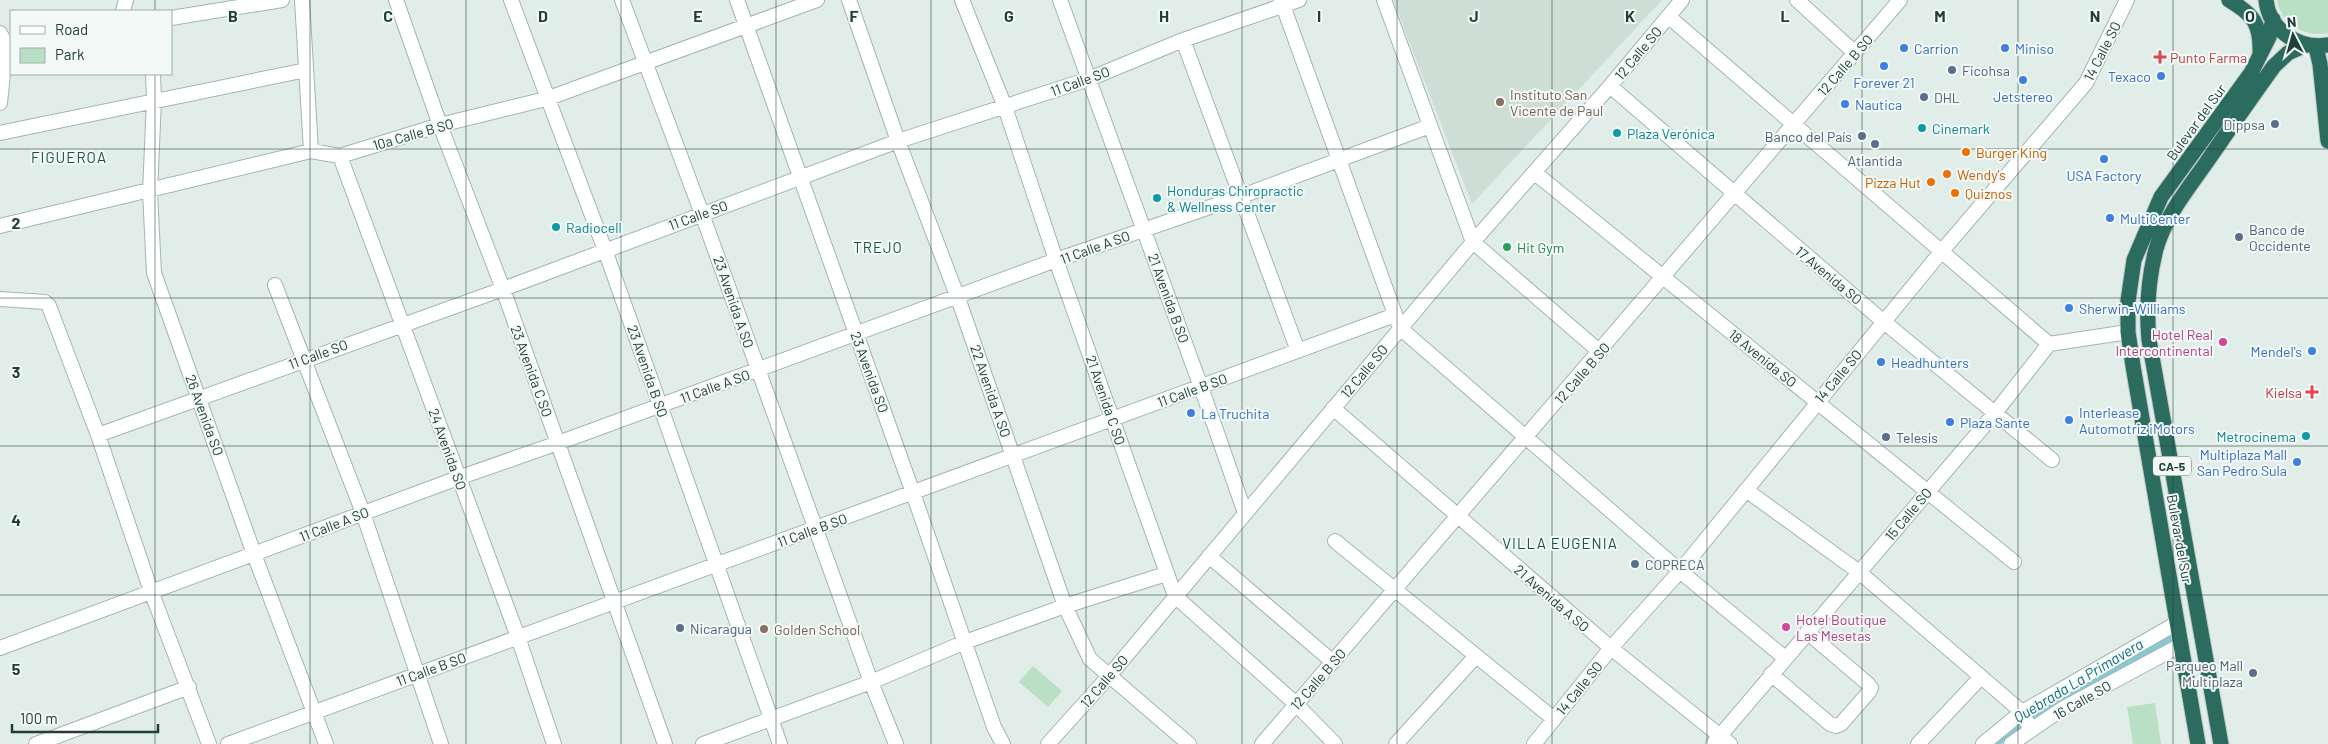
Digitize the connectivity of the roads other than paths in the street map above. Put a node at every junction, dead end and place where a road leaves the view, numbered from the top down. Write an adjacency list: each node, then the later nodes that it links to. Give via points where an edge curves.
1 (282, 0): 22 (street)
2 (302, 0): 30 (street)
3 (396, 0): 39 (street, 23 Avenida C SO)
4 (510, 0): 34 (street, 23 Avenida B SO)
5 (622, 0): 29 (street, 23 Avenida A SO)
6 (737, 0): 23 (street, 23 Avenida SO)
7 (817, 0): 23 (street, 10a Calle B SO)
8 (849, 0): 42 (street, 22 Avenida A SO)
9 (962, 0): 37 (street, 21 Avenida C SO)
10 (1060, 0): 32 (street, 21 Avenida B SO)
11 (1299, 0): 19 (street, 11 Calle SO)
12 (1384, 0): 40 (street)
13 (1682, 0): 21 (street, 12 Calle SO)
14 (1797, 0): 27 (street)
15 (1900, 0): 27 (street, 12 Calle B SO)
16 (2128, 0): 57 (street, 14 Calle SO, via 2086,83)
17 (2229, 0): 28 (highway, via 2255,21 2260,34)
18 (2244, 0): 20 (highway)
19 (1282, 3): 24 (street, 11 Calle SO); 46 (street)
20 (2268, 9): 26 (highway, via 2277,28 2291,39); 28 (highway, Bulevar del Sur / CA-5, via 2269,37)
21 (1668, 16): 33 (street, 12 Calle SO); 38 (street)
22 (172, 18)
23 (745, 25): 29 (street, 10a Calle B SO); 48 (street, 23 Avenida SO)
24 (1184, 40): 32 (street, 11 Calle SO); 51 (street)
25 (4, 41): 36 (street)
26 (2317, 46): 43 (highway); 108 (highway, Bulevar del Sur / CA-5, via 2288,53 2274,66 2168,220 2156,247 2148,284 2149,340)
27 (1855, 52): 38 (street, 12 Calle B SO)
28 (2260, 57): 67 (highway, Bulevar del Sur / CA-5, via 2161,197 2134,260 2128,301)
29 (646, 63): 34 (street, 10a Calle B SO); 52 (street, 23 Avenida A SO)
30 (306, 70): 35 (street); 44 (street)
31 (153, 75): 35 (street, 26 Avenida SO)
32 (1089, 79): 37 (street, 11 Calle SO); 54 (street, 21 Avenida B SO)
33 (1610, 86): 47 (street, 12 Calle SO); 50 (street, 17 Avenida SO)
34 (546, 99): 39 (street, 10a Calle B SO); 56 (street, 23 Avenida B SO)
35 (154, 100): 41 (street); 49 (street, 26 Avenida SO)
36 (0, 103)
37 (1005, 107): 42 (street, 11 Calle SO); 58 (street, 21 Avenida C SO)
38 (1794, 124): 50 (street, 12 Calle B SO); 57 (street)
39 (440, 125): 45 (street, 10a Calle B SO); 61 (street, 23 Avenida C SO)
40 (1430, 126): 46 (street, 11 Calle A SO); 55 (street)
41 (0, 133)
42 (898, 141): 48 (street, 11 Calle SO); 62 (street, 22 Avenida A SO)
43 (2328, 141)
44 (311, 152): 45 (street, 10a Calle B SO); 49 (street, 10a Calle B SO)
45 (340, 156): 66 (street, 24 Avenida SO)
46 (1338, 160): 51 (street, 11 Calle A SO); 64 (street)
47 (1535, 173): 55 (street, 12 Calle SO); 59 (street, 18 Avenida SO)
48 (800, 178): 52 (street, 11 Calle SO); 68 (street, 23 Avenida SO)
49 (150, 192): 53 (street, 10a Calle B SO); 75 (street, 26 Avenida SO, via 154,272)
50 (1734, 194): 59 (street, 12 Calle B SO); 65 (street, 17 Avenida SO)
51 (1242, 196): 54 (street, 11 Calle A SO); 70 (street)
52 (702, 214): 56 (street, 11 Calle SO); 73 (street, 23 Avenida A SO)
53 (0, 226)
54 (1144, 229): 58 (street, 11 Calle A SO); 74 (street, 21 Avenida B SO)
55 (1473, 242): 64 (street, 12 Calle SO); 71 (street)
56 (605, 250): 61 (street, 11 Calle SO); 77 (street, 23 Avenida B SO)
57 (1941, 252): 65 (street, 14 Calle SO); 69 (street)
58 (1056, 260): 62 (street, 11 Calle A SO); 80 (street, 21 Avenida C SO)
59 (1663, 277): 71 (street, 12 Calle B SO); 76 (street, 18 Avenida SO)
60 (276, 285): 72 (street)
61 (503, 289): 66 (street, 11 Calle SO); 83 (street, 23 Avenida C SO)
62 (958, 298): 68 (street, 11 Calle A SO); 84 (street, 22 Avenida A SO)
63 (0, 299): 81 (street, via 47,303)
64 (1398, 322): 70 (street, 11 Calle B SO); 78 (street, 12 Calle SO); 82 (street)
65 (1884, 322): 76 (street, 14 Calle SO); 79 (street, 17 Avenida SO)
66 (403, 323): 72 (street, 11 Calle SO); 86 (street, 24 Avenida SO)
67 (2128, 332): 69 (street); 98 (highway, Bulevar del Sur / CA-5)
68 (856, 334): 73 (street, 11 Calle A SO); 89 (street, 23 Avenida SO)
69 (2049, 344): 79 (street, 15 Calle SO)
70 (1298, 351): 74 (street, 11 Calle B SO)
71 (1600, 352): 82 (street, 12 Calle B SO)
72 (304, 359): 75 (street, 11 Calle SO); 90 (street)
73 (758, 370): 77 (street, 11 Calle A SO); 93 (street, 23 Avenida A SO)
74 (1201, 387): 80 (street, 11 Calle B SO); 91 (street, 21 Avenida B SO)
75 (200, 399): 81 (street, 11 Calle SO); 95 (street, 26 Avenida SO)
76 (1816, 402): 87 (street, 14 Calle SO); 88 (street, 18 Avenida SO)
77 (660, 406): 83 (street, 11 Calle A SO); 99 (street, 23 Avenida B SO)
78 (1333, 408): 91 (street, 12 Calle SO); 92 (street, 21 Avenida A SO)
79 (1995, 413): 85 (street, 17 Avenida SO); 88 (street, 15 Calle SO)
80 (1114, 419): 84 (street, 11 Calle B SO); 102 (street, 21 Avenida C SO)
81 (98, 435): 103 (street)
82 (1526, 437): 92 (street, 12 Calle B SO); 100 (street)
83 (558, 443): 86 (street, 11 Calle A SO); 106 (street, 23 Avenida C SO)
84 (1013, 456): 89 (street, 11 Calle B SO); 107 (street, 22 Avenida A SO)
85 (2052, 460)
86 (458, 478): 90 (street, 11 Calle A SO); 111 (street, 24 Avenida SO)
87 (1746, 490): 100 (street, 14 Calle SO); 101 (street)
88 (1927, 492): 97 (street, 18 Avenida SO); 101 (street, 15 Calle SO)
89 (913, 493): 93 (street, 11 Calle B SO); 112 (street, 23 Avenida SO)
90 (363, 513): 95 (street, 11 Calle A SO); 120 (street)
91 (1245, 513): 96 (street, 12 Calle SO)
92 (1458, 517): 104 (street, 12 Calle B SO); 115 (street, 21 Avenida A SO)
93 (816, 528): 99 (street, 11 Calle B SO); 124 (street, 23 Avenida A SO)
94 (1335, 541): 104 (street)
95 (254, 554): 103 (street, 11 Calle A SO); 127 (street, 26 Avenida SO)
96 (1209, 556): 105 (street, 12 Calle SO); 118 (street)
97 (2014, 562)
98 (2167, 564): 108 (highway, via 2179,597 2184,604); 109 (highway, Bulevar del Sur / CA-5)
99 (715, 565): 106 (street, 11 Calle B SO); 129 (street, 23 Avenida B SO)
100 (1680, 571): 115 (street, 14 Calle SO); 117 (street)
101 (1859, 572): 110 (street, 15 Calle SO); 123 (street)
102 (1166, 574): 105 (street, 21 Avenida C SO); 107 (street)
103 (151, 591): 114 (street, 11 Calle A SO); 125 (street)
104 (1396, 591): 116 (street); 118 (street, 12 Calle B SO)
105 (1175, 596): 122 (street, 12 Calle SO); 126 (street, 21 Avenida C SO)
106 (616, 602): 111 (street, 11 Calle B SO); 139 (street, 23 Avenida C SO)
107 (1065, 606): 112 (street); 122 (street, 22 Avenida A SO, via 1090,659)
108 (2196, 606): 119 (highway, Bulevar del Sur / CA-5)
109 (2177, 623): 113 (highway, Bulevar del Sur / CA-5); 119 (highway, via 2186,624 2193,632); 128 (street, 16 Calle SO)
110 (1807, 632): 117 (street, 15 Calle SO); 121 (street, via 1868,684 1869,692 1836,726)
111 (518, 637): 120 (street, 11 Calle B SO); 138 (street, 24 Avenida SO)
112 (965, 642): 124 (street); 143 (street, 23 Avenida SO)
113 (2181, 645): 131 (street, 16 Calle SO); 153 (highway, Bulevar del Sur / CA-5)
114 (0, 648)
115 (1611, 648): 130 (street, 14 Calle SO); 132 (street, 21 Avenida A SO)
116 (1476, 656): 130 (street); 148 (street)
117 (1785, 658): 121 (street, 15 Calle SO)
118 (1333, 662): 126 (street, 12 Calle B SO)
119 (2207, 666): 154 (highway, Bulevar del Sur / CA-5)
120 (416, 674): 127 (street, 11 Calle B SO); 137 (street)
121 (1771, 674): 132 (street, 15 Calle SO)
122 (1109, 676): 144 (street, 12 Calle SO); 145 (street, 22 Avenida A SO)
123 (1981, 677): 128 (street); 150 (street)
124 (871, 682): 129 (street); 142 (street, 23 Avenida A SO)
125 (189, 687): 133 (street); 134 (street)
126 (1296, 704): 146 (street, 12 Calle B SO); 147 (street, 21 Avenida C SO)
127 (314, 711): 135 (street, 11 Calle B SO); 136 (street, 26 Avenida SO)
128 (2022, 713): 131 (street); 151 (street, 16 Calle SO)
129 (771, 718): 140 (street); 141 (street, 23 Avenida B SO)
130 (1554, 719): 149 (street, 14 Calle SO)
131 (2031, 729): 152 (street, 16 Calle SO)
132 (1721, 741)
133 (36, 744)
134 (209, 744)
135 (228, 744)
136 (326, 744)
137 (441, 744)
138 (554, 744)
139 (665, 744)
140 (702, 744)
141 (780, 744)
142 (896, 744)
143 (1003, 744)
144 (1048, 744)
145 (1189, 744)
146 (1262, 744)
147 (1335, 744)
148 (1396, 744)
149 (1534, 744)
150 (1918, 744)
151 (1983, 744)
152 (2011, 744)
153 (2198, 744)
154 (2221, 744)

